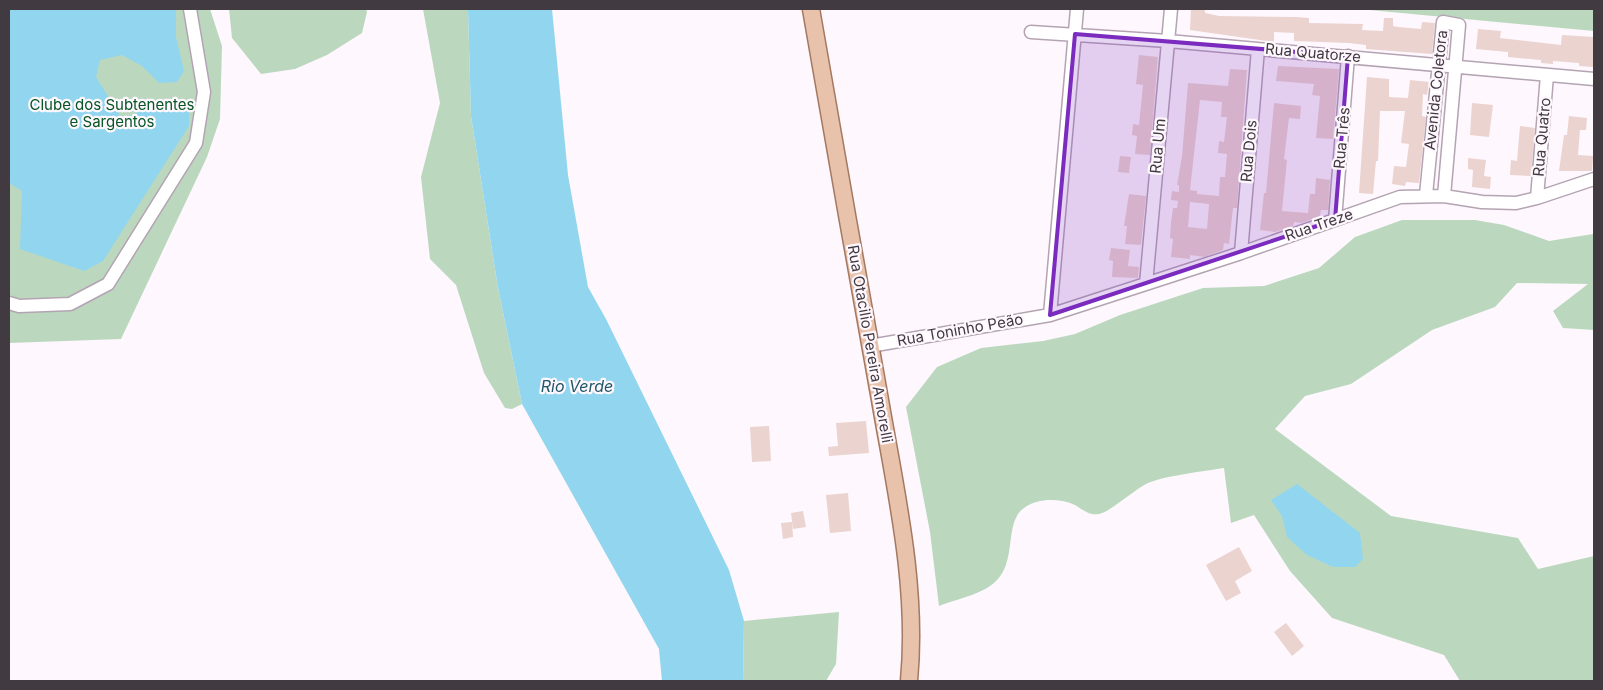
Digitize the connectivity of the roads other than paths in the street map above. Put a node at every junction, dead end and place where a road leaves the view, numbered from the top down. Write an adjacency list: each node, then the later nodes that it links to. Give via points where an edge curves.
1 (190, 9): 21 (street, via 204,92 196,143 108,284 70,304 19,306)
2 (811, 9): 23 (main road, Rua Otacilio Pereira Amorelli)
3 (1077, 9): 6 (street)
4 (1170, 9): 7 (street, Rua Um)
5 (1031, 32): 6 (street, Rua Quatorze)
6 (1075, 34): 7 (street, Rua Quatorze); 22 (street)
7 (1168, 41): 8 (street, Rua Quatorze); 20 (street, Rua Um)
8 (1258, 49): 9 (street, Rua Quatorze); 19 (street, Rua Dois)
9 (1348, 56): 10 (street, Rua Quatorze); 18 (street, Rua Três)
10 (1438, 64): 11 (street, Rua Quatorze); 11 (street, Avenida Coletora, via 1443,22 1459,25); 15 (street, Avenida Coletora)
11 (1456, 67): 12 (street, Rua Quatorze); 16 (street, Avenida Coletora)
12 (1547, 75): 13 (street, Rua Quatorze); 17 (street, Rua Quatro)
13 (1594, 79)
14 (1594, 179): 17 (street, Rua Treze)
15 (1426, 195): 16 (street, Rua Treze); 18 (street, Rua Treze, via 1400,197)
16 (1444, 196): 17 (street, Rua Treze, via 1516,203)
17 (1537, 198)
18 (1335, 220): 19 (street, Rua Treze)
19 (1241, 253): 20 (street, Rua Treze)
20 (1146, 284): 22 (street, Rua Treze)
21 (9, 303)
22 (1050, 315): 23 (street, Rua Toninho Peão)
23 (870, 346): 24 (main road, Rua Otacilio Pereira Amorelli, via 911,596)
24 (909, 681)

